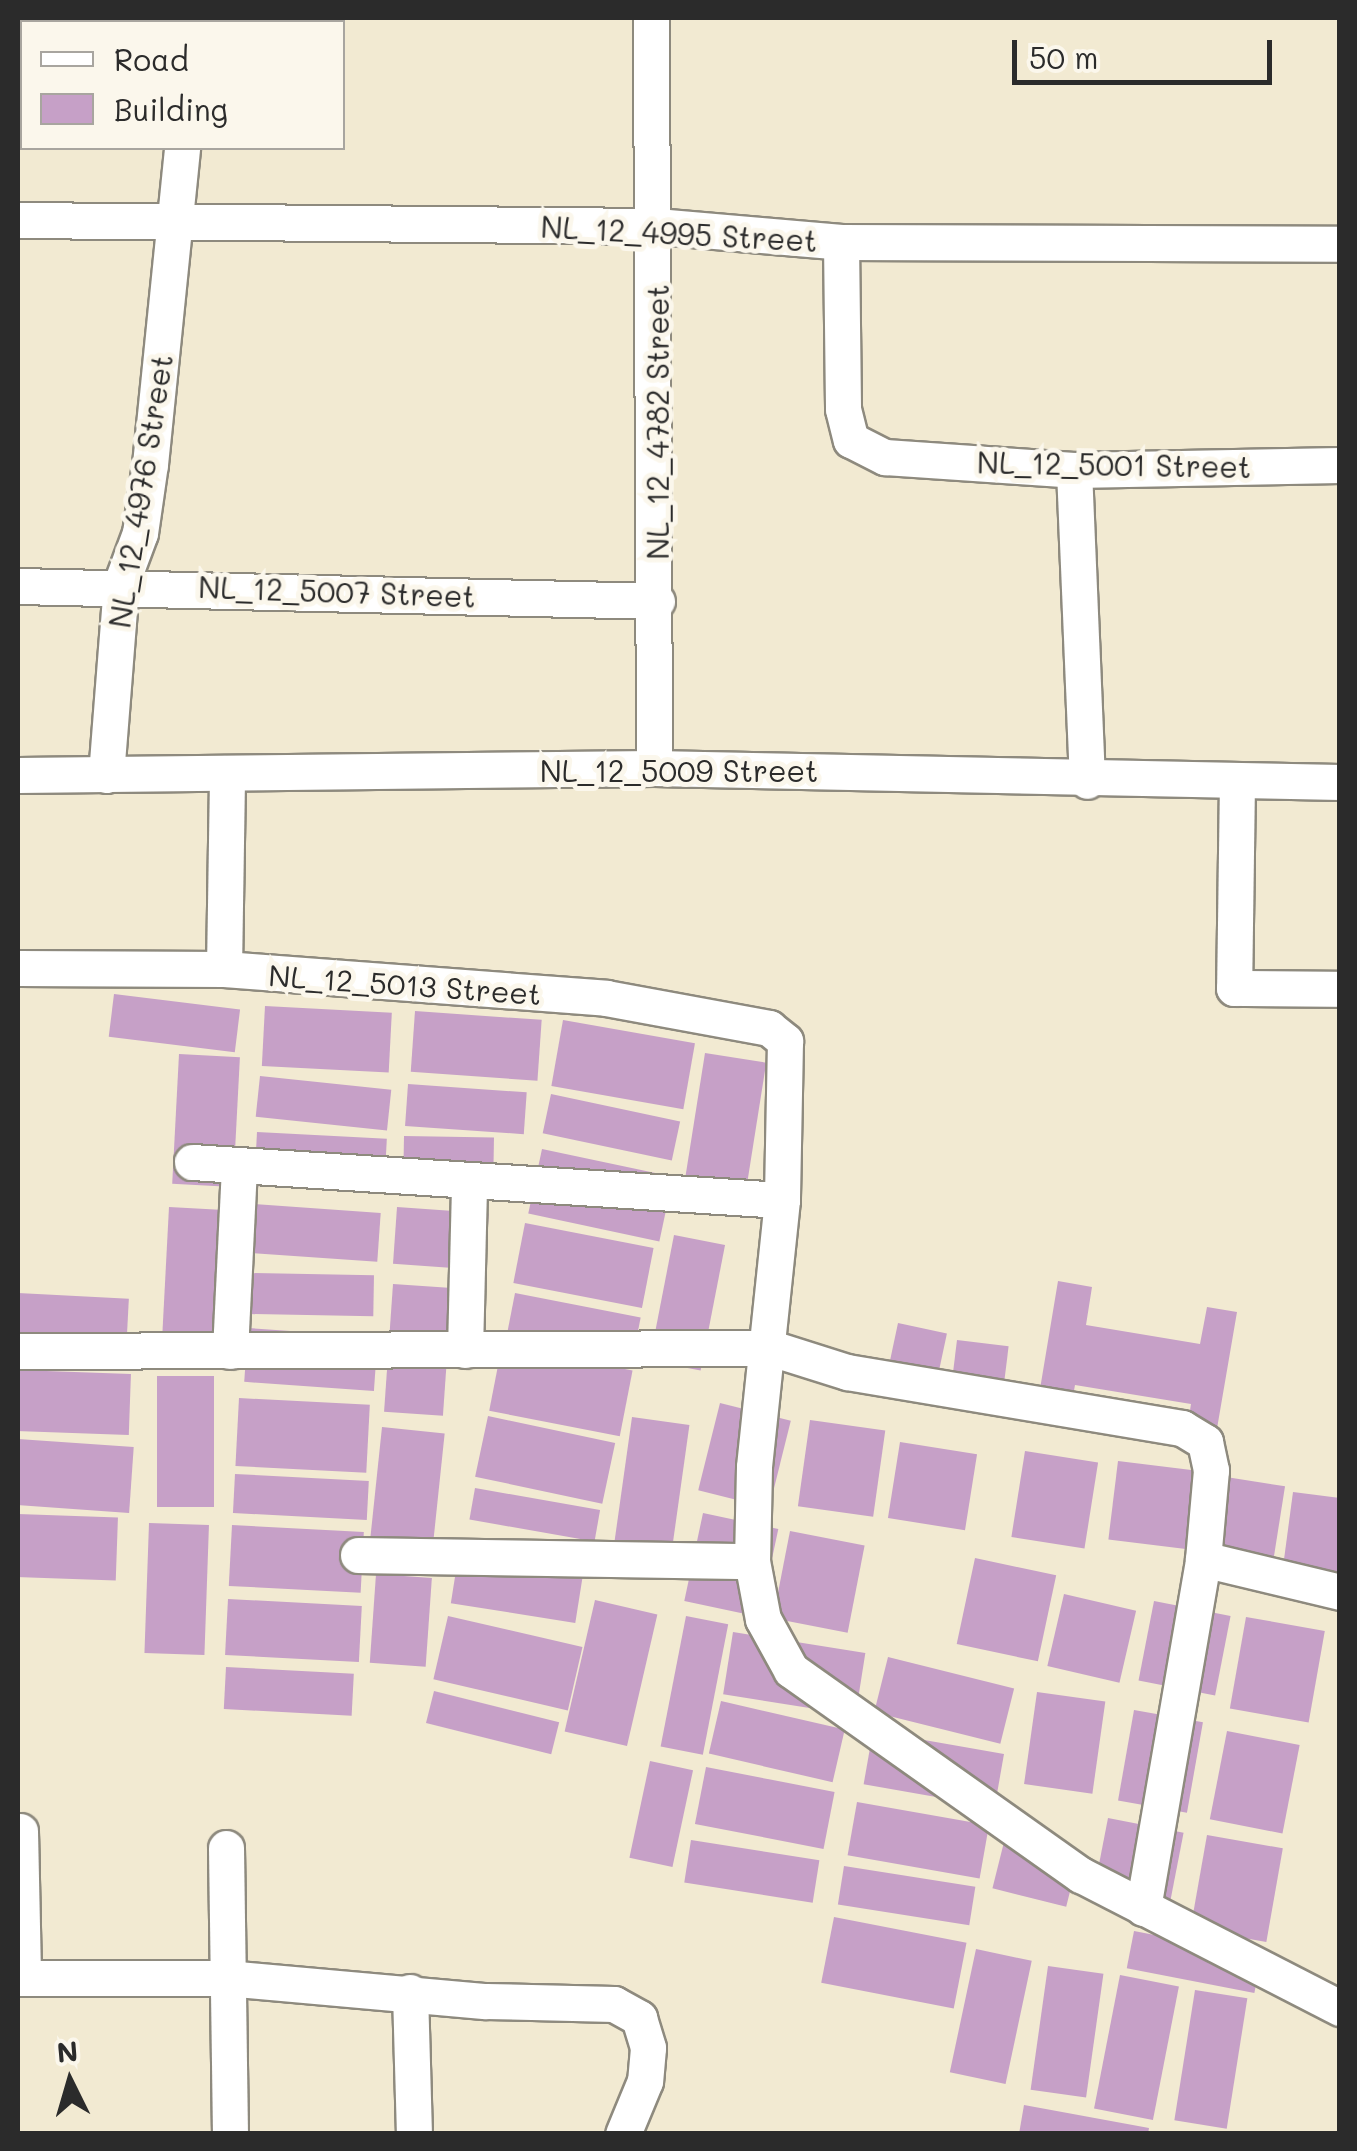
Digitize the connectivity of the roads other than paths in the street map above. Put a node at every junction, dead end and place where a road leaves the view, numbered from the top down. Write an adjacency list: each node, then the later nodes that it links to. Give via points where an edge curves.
1 (651, 18): 5 (street, NL_12_4782 Street)
2 (182, 150): 4 (street, NL_12_4976 Street)
3 (18, 220): 4 (street, NL_12_4995 Street)
4 (174, 224): 5 (street, NL_12_4995 Street); 10 (street, NL_12_4976 Street, via 148,481 140,533)
5 (656, 226): 6 (street, NL_12_4995 Street); 12 (street, NL_12_4782 Street)
6 (841, 242): 7 (street, NL_12_4995 Street); 9 (street, NL_12_5001 Street, via 843,409 851,440 885,457)
7 (1340, 244)
8 (1340, 465): 9 (street, NL_12_5001 Street)
9 (1074, 470): 17 (street)
10 (121, 584): 11 (street, NL_12_5007 Street); 12 (street, NL_12_5007 Street); 16 (street, NL_12_4976 Street)
11 (18, 586)
12 (657, 600): 13 (street, NL_12_4782 Street)
13 (654, 768): 14 (street, NL_12_5009 Street); 17 (street, NL_12_5009 Street)
14 (228, 773): 16 (street, NL_12_5009 Street); 21 (street)
15 (18, 774): 16 (street, NL_12_5009 Street)
16 (106, 775)
17 (1087, 781): 18 (street, NL_12_5009 Street)
18 (1237, 781): 19 (street, NL_12_5009 Street); 22 (street, via 1234,988)
19 (1340, 782)
20 (18, 968): 21 (street, NL_12_5013 Street)
21 (224, 969): 27 (street, NL_12_5013 Street, via 606,998 769,1028 785,1041)
22 (1339, 989): 23 (street)
23 (1340, 1013)
24 (192, 1162): 25 (street)
25 (240, 1166): 26 (street); 29 (street)
26 (469, 1182): 27 (street); 30 (street)
27 (782, 1200): 28 (street)
28 (770, 1348): 30 (street); 33 (street, via 847,1372 1182,1428 1205,1442 1211,1470); 34 (street, via 754,1467)
29 (230, 1350): 30 (street); 31 (street)
30 (465, 1350)
31 (18, 1351)
32 (358, 1555): 34 (street)
33 (1203, 1559): 35 (street); 38 (street)
34 (752, 1561): 38 (street, via 762,1619 791,1670 1082,1874)
35 (1340, 1592)
36 (20, 1831): 39 (street)
37 (226, 1848): 40 (street)
38 (1143, 1908): 42 (street)
39 (20, 1978): 40 (street)
40 (226, 1978): 41 (street); 43 (street)
41 (410, 1992): 44 (street); 45 (street, via 614,2004 639,2018 648,2048 645,2081)
42 (1340, 2008)
43 (230, 2134)
44 (414, 2134)
45 (623, 2134)

